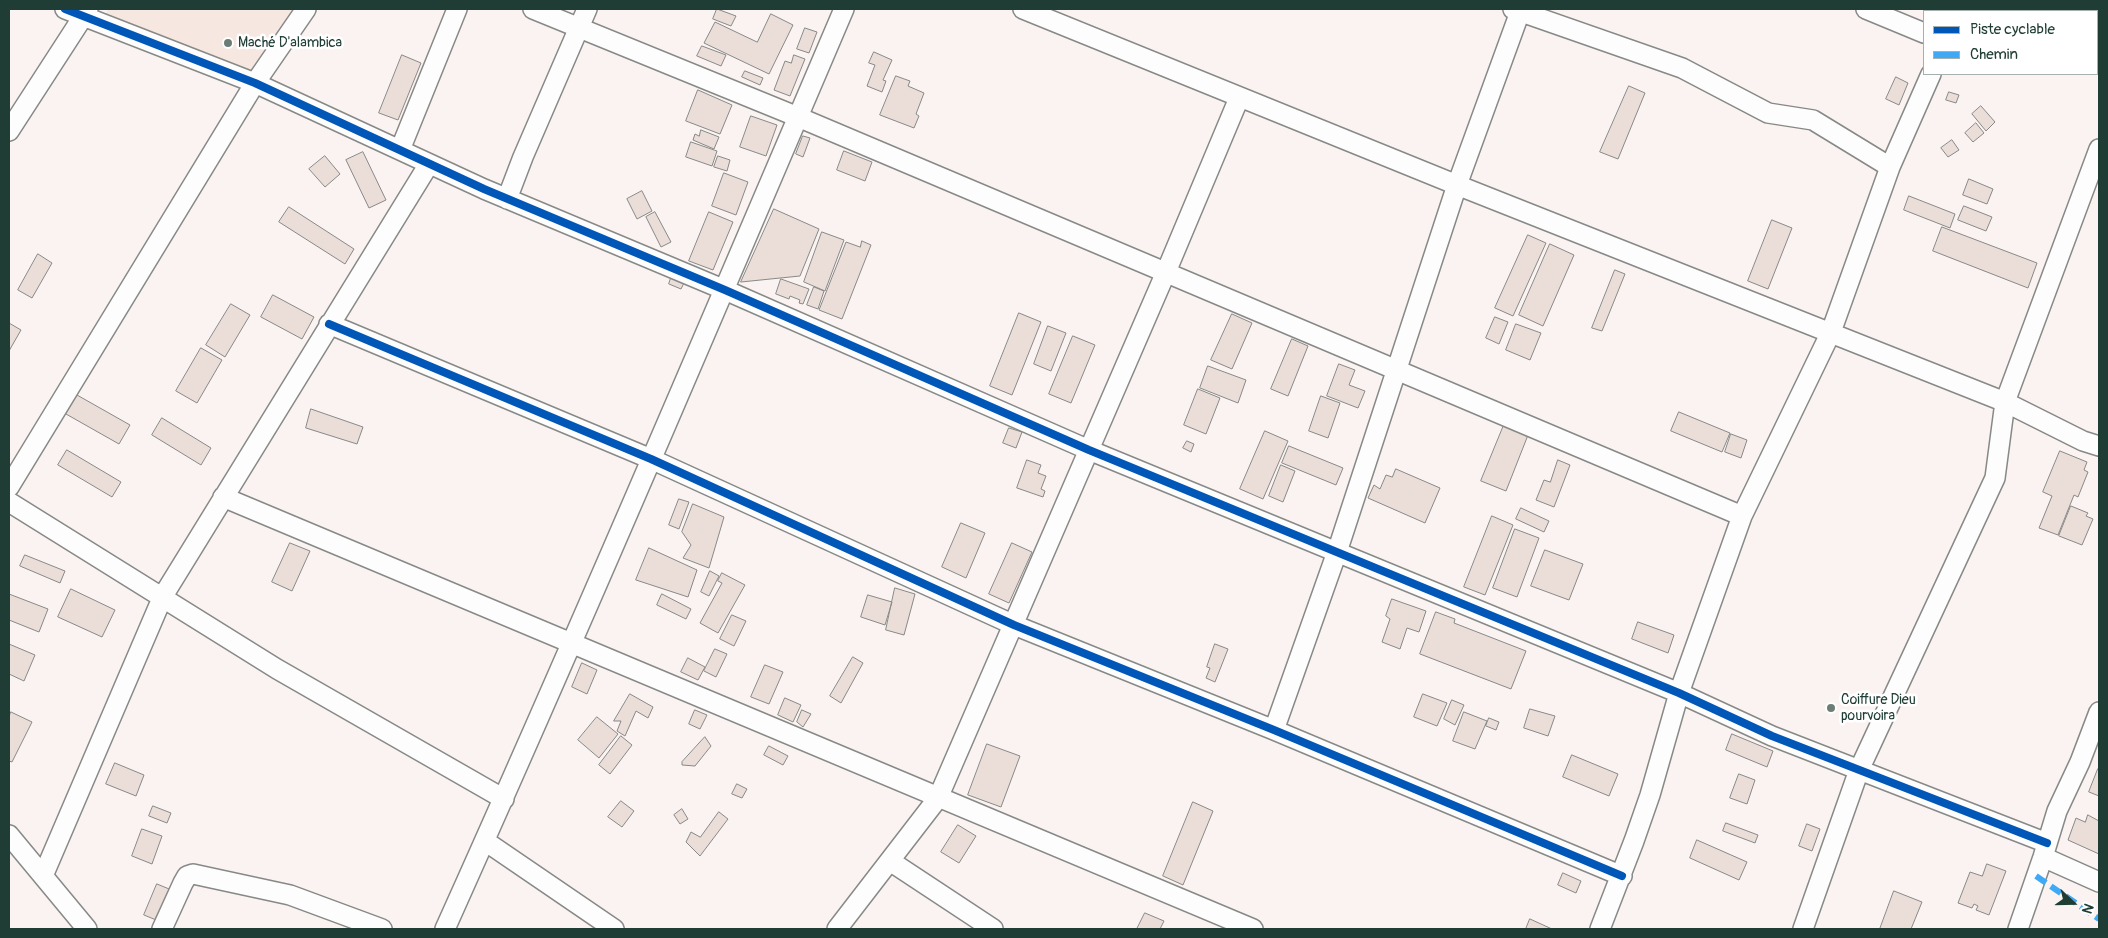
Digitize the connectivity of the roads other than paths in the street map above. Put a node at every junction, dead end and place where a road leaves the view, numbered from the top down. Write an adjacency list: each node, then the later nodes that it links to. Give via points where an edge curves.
1 (65, 9): 10 (street)
2 (306, 9): 14 (street)
3 (458, 9): 19 (street)
4 (533, 9): 11 (street)
5 (587, 9): 11 (street)
6 (844, 9): 16 (street)
7 (1024, 9): 15 (street)
8 (1866, 9): 12 (street)
9 (1518, 10): 21 (street, via 1682,68 1768,113 1813,120); 22 (street)
10 (86, 12): 14 (street); 17 (street)
11 (578, 28): 16 (street); 23 (street)
12 (1923, 33)
13 (1931, 75): 21 (street)
14 (255, 83): 19 (street); 33 (street)
15 (1239, 98): 22 (street); 24 (street)
16 (798, 117): 24 (street); 25 (street)
17 (9, 131)
18 (2099, 149): 29 (street)
19 (400, 150): 20 (street)
20 (429, 164): 23 (street); 26 (street)
21 (1890, 167): 27 (street)
22 (1457, 185): 27 (street); 28 (street)
23 (507, 199): 25 (street)
24 (1166, 272): 28 (street); 31 (street)
25 (725, 290): 31 (street); 32 (street)
26 (329, 324): 32 (street); 34 (street)
27 (1831, 332): 29 (street); 36 (street)
28 (1396, 371): 36 (street); 37 (street)
29 (2005, 402): 30 (street); 44 (street, via 1995,478)
30 (2099, 446)
31 (1089, 450): 37 (street); 39 (street)
32 (651, 460): 39 (street); 40 (street)
33 (9, 487)
34 (223, 497): 38 (street); 40 (street)
35 (9, 502): 38 (street)
36 (1742, 516): 41 (street)
37 (1337, 552): 41 (street); 43 (street)
38 (162, 596): 46 (street, via 277,668); 51 (street)
39 (1014, 625): 43 (street); 45 (street)
40 (572, 642): 45 (street); 46 (street)
41 (1679, 693): 44 (street, via 1772,736); 52 (street, via 1650,795)
42 (2099, 712): 49 (street, via 2057,811)
43 (1274, 730): 52 (street)
44 (1858, 770): 49 (street); 64 (street)
45 (938, 798): 50 (street); 54 (street)
46 (504, 800): 48 (street)
47 (9, 836): 51 (street)
48 (485, 841): 58 (street); 59 (street)
49 (2045, 850): 53 (street); 65 (street)
50 (890, 861): 60 (street); 61 (street)
51 (43, 876): 55 (street)
52 (1622, 876): 63 (street)
53 (2099, 882)
54 (1226, 924): 62 (street)
55 (87, 929)
56 (162, 929): 57 (street, via 183,882 193,874 290,895)
57 (382, 929)
58 (445, 929)
59 (614, 929)
60 (837, 929)
61 (993, 929)
62 (1253, 929)
63 (1600, 929)
64 (1803, 929)
65 (2018, 929)

